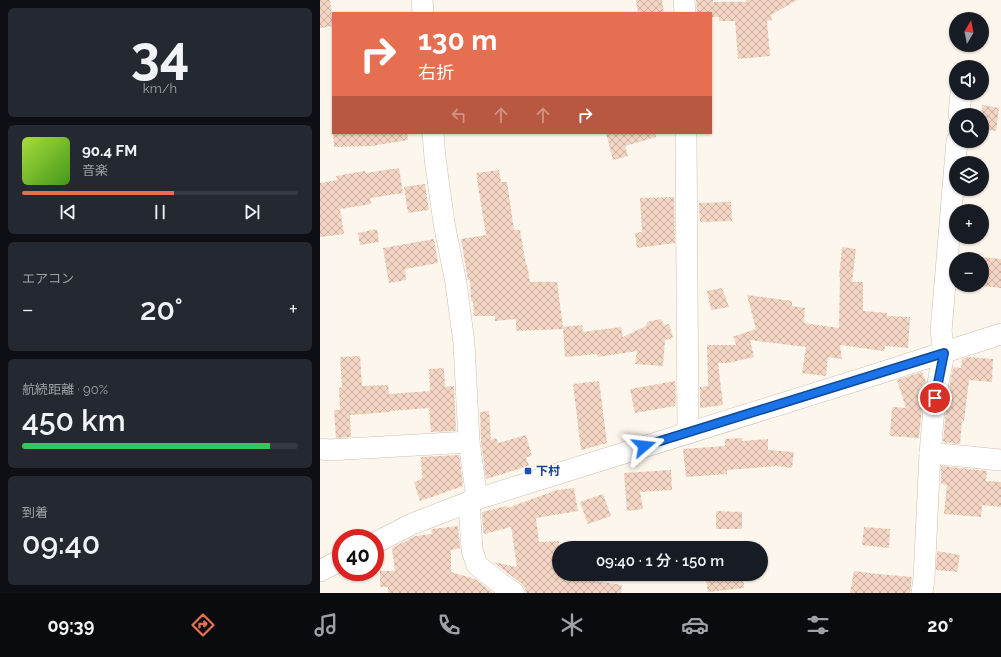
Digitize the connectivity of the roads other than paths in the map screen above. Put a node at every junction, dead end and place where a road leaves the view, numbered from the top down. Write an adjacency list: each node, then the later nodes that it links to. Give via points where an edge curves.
1 (422, 0): 3 (street)
2 (684, 0): 4 (street)
3 (423, 12)
4 (685, 12)
5 (433, 134): 11 (street, via 444,223 464,343)
6 (686, 134): 10 (street)
7 (956, 148): 9 (street, via 942,331)
8 (1001, 334): 9 (street)
9 (944, 353): 10 (street); 13 (street, via 935,398)
10 (688, 433): 15 (street)
11 (469, 442): 12 (street); 15 (street)
12 (320, 449)
13 (930, 453): 14 (street); 20 (street)
14 (1001, 460)
15 (473, 500): 16 (street, via 412,524); 19 (street, via 472,550 477,565)
16 (384, 538)
17 (332, 565): 18 (street)
18 (320, 571)
19 (514, 593)
20 (922, 593)

